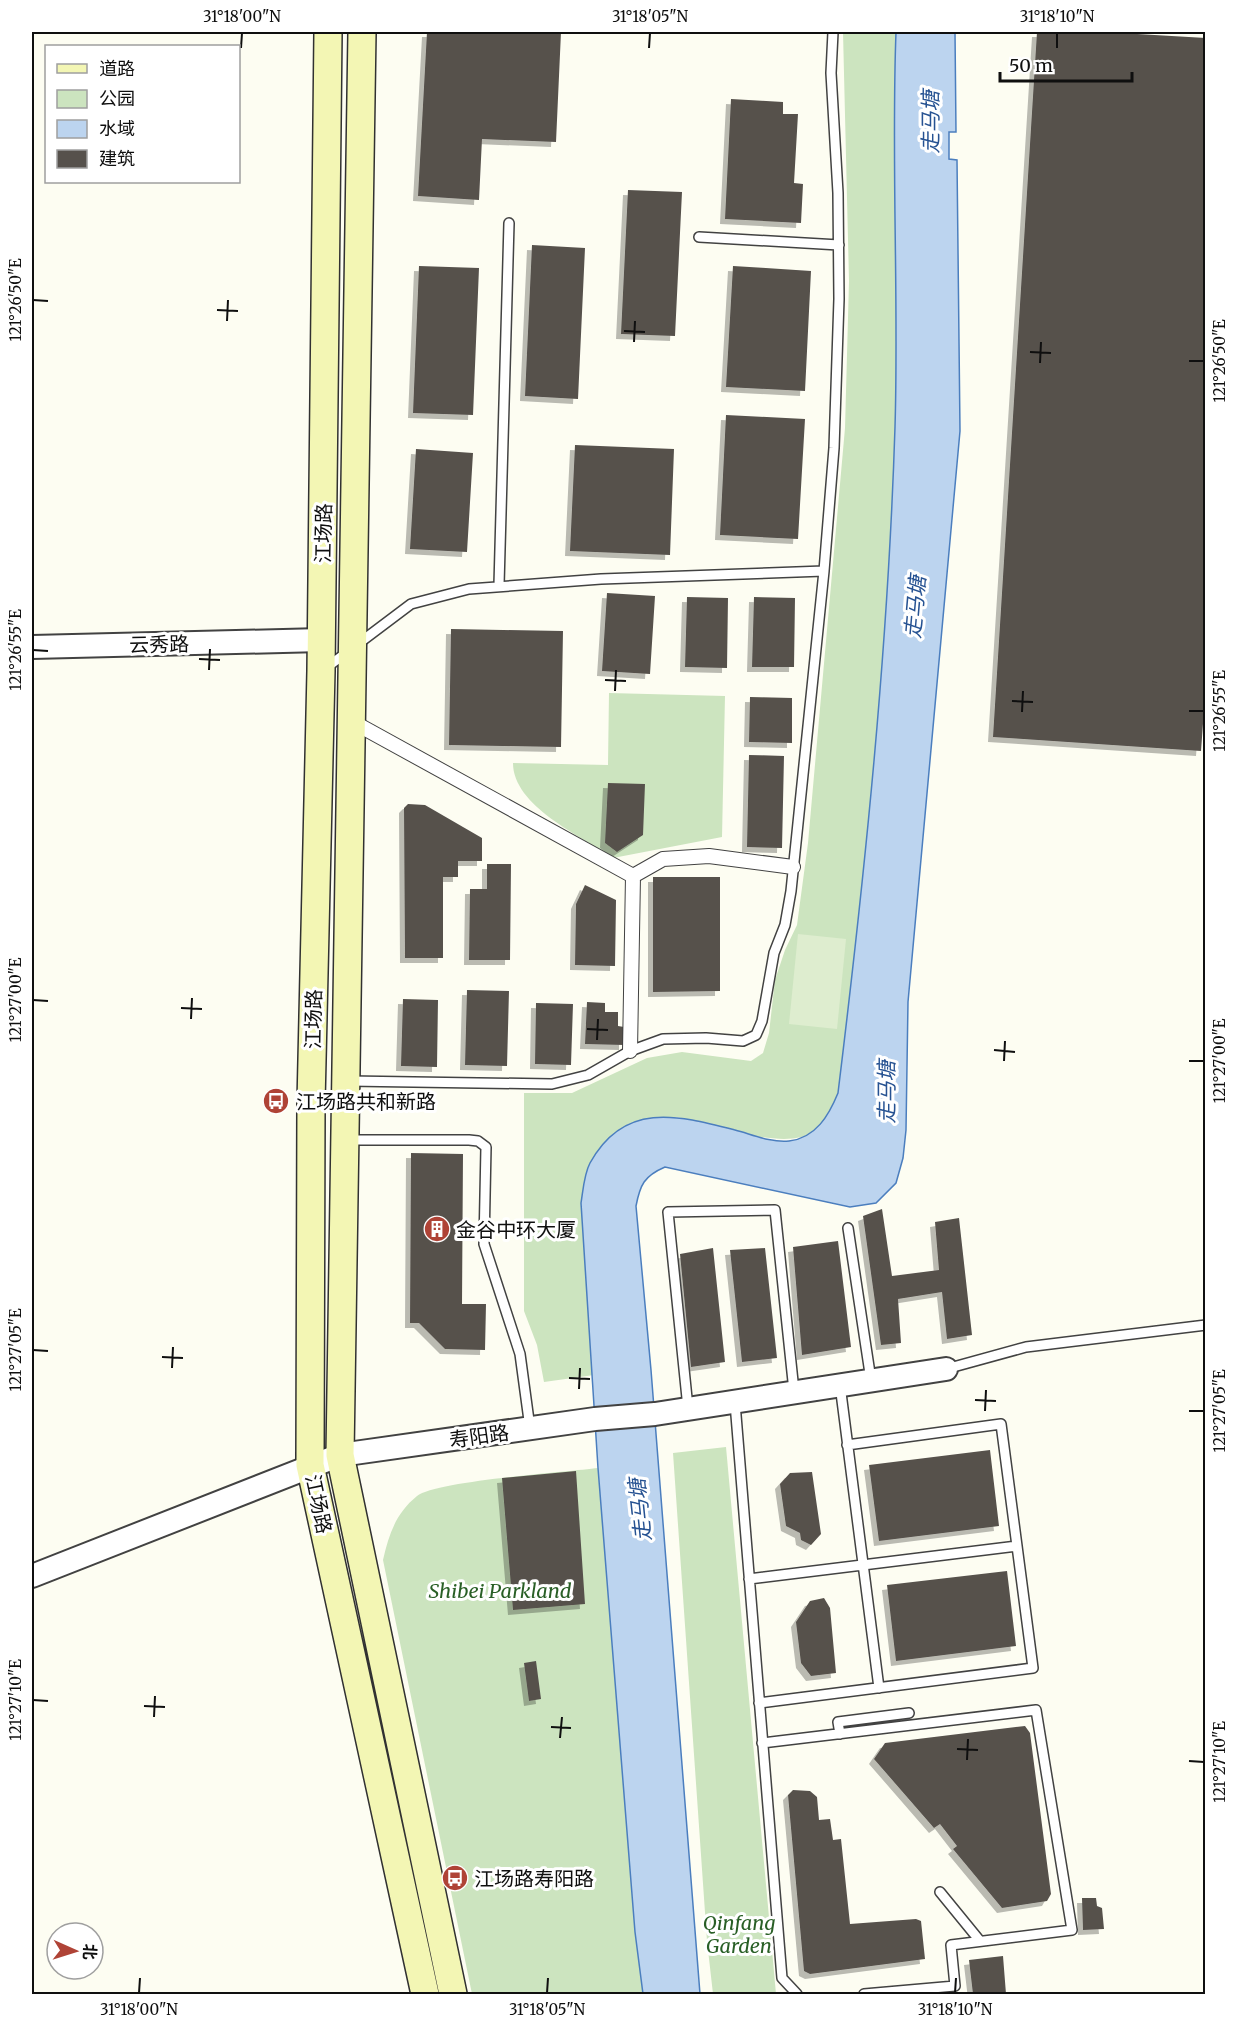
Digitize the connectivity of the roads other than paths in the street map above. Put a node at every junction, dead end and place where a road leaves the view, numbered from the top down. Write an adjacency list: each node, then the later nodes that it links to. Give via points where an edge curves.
1 (328, 32): 9 (main road, 江场路)
2 (362, 32): 11 (main road, 江场路)
3 (833, 32): 6 (lane, via 831,73)
4 (509, 223): 8 (lane)
5 (699, 237): 6 (lane)
6 (839, 245): 7 (lane, via 834,448)
7 (824, 571): 8 (lane); 14 (lane)
8 (500, 585): 11 (lane, via 411,604)
9 (322, 640): 10 (street, 云秀路); 12 (main road, 江场路)
10 (32, 647)
11 (354, 647): 12 (lane); 13 (main road, 江场路)
12 (321, 671): 30 (main road, 江场路, via 311,1103)
13 (353, 722): 15 (street); 17 (main road, 江场路)
14 (793, 867): 15 (street, via 709,856 663,859); 16 (lane, via 785,925 774,953 762,1022 756,1035 743,1041 663,1039)
15 (633, 876): 16 (street)
16 (630, 1051): 17 (lane, via 588,1075 552,1084)
17 (347, 1081): 18 (main road, 江场路)
18 (346, 1140): 27 (lane, via 469,1140 486,1147 484,1244 520,1354); 29 (main road, 江场路)
19 (848, 1228): 22 (lane)
20 (1206, 1325): 21 (lane, via 1026,1347)
21 (946, 1369): 22 (street, 寿阳路)
22 (871, 1380): 23 (street, 寿阳路)
23 (840, 1385): 24 (street, 寿阳路); 28 (lane)
24 (794, 1392): 25 (street, 寿阳路); 26 (lane, via 775,1210 668,1212)
25 (735, 1401): 26 (street, 寿阳路); 34 (lane)
26 (688, 1408): 27 (street, 寿阳路)
27 (530, 1428): 29 (street, 寿阳路)
28 (847, 1445): 31 (lane, via 1001,1424); 32 (lane)
29 (340, 1455): 30 (street, 寿阳路); 44 (main road, 江场路)
30 (310, 1466): 33 (street, 寿阳路); 43 (main road, 江场路)
31 (1017, 1546): 32 (lane); 35 (lane, via 1033,1668)
32 (863, 1566): 34 (lane); 35 (lane)
33 (32, 1576)
34 (749, 1580): 36 (lane)
35 (879, 1688): 36 (lane)
36 (759, 1703): 39 (lane)
37 (909, 1713): 38 (lane, via 838,1722)
38 (840, 1734): 39 (lane); 41 (lane, via 1036,1710 1072,1930)
39 (762, 1743): 45 (lane, via 782,1978)
40 (940, 1892): 41 (lane)
41 (980, 1941): 42 (lane, via 951,1945)
42 (955, 1990): 46 (lane)
43 (425, 1995)
44 (453, 1995)
45 (797, 1995)
46 (864, 1995)

